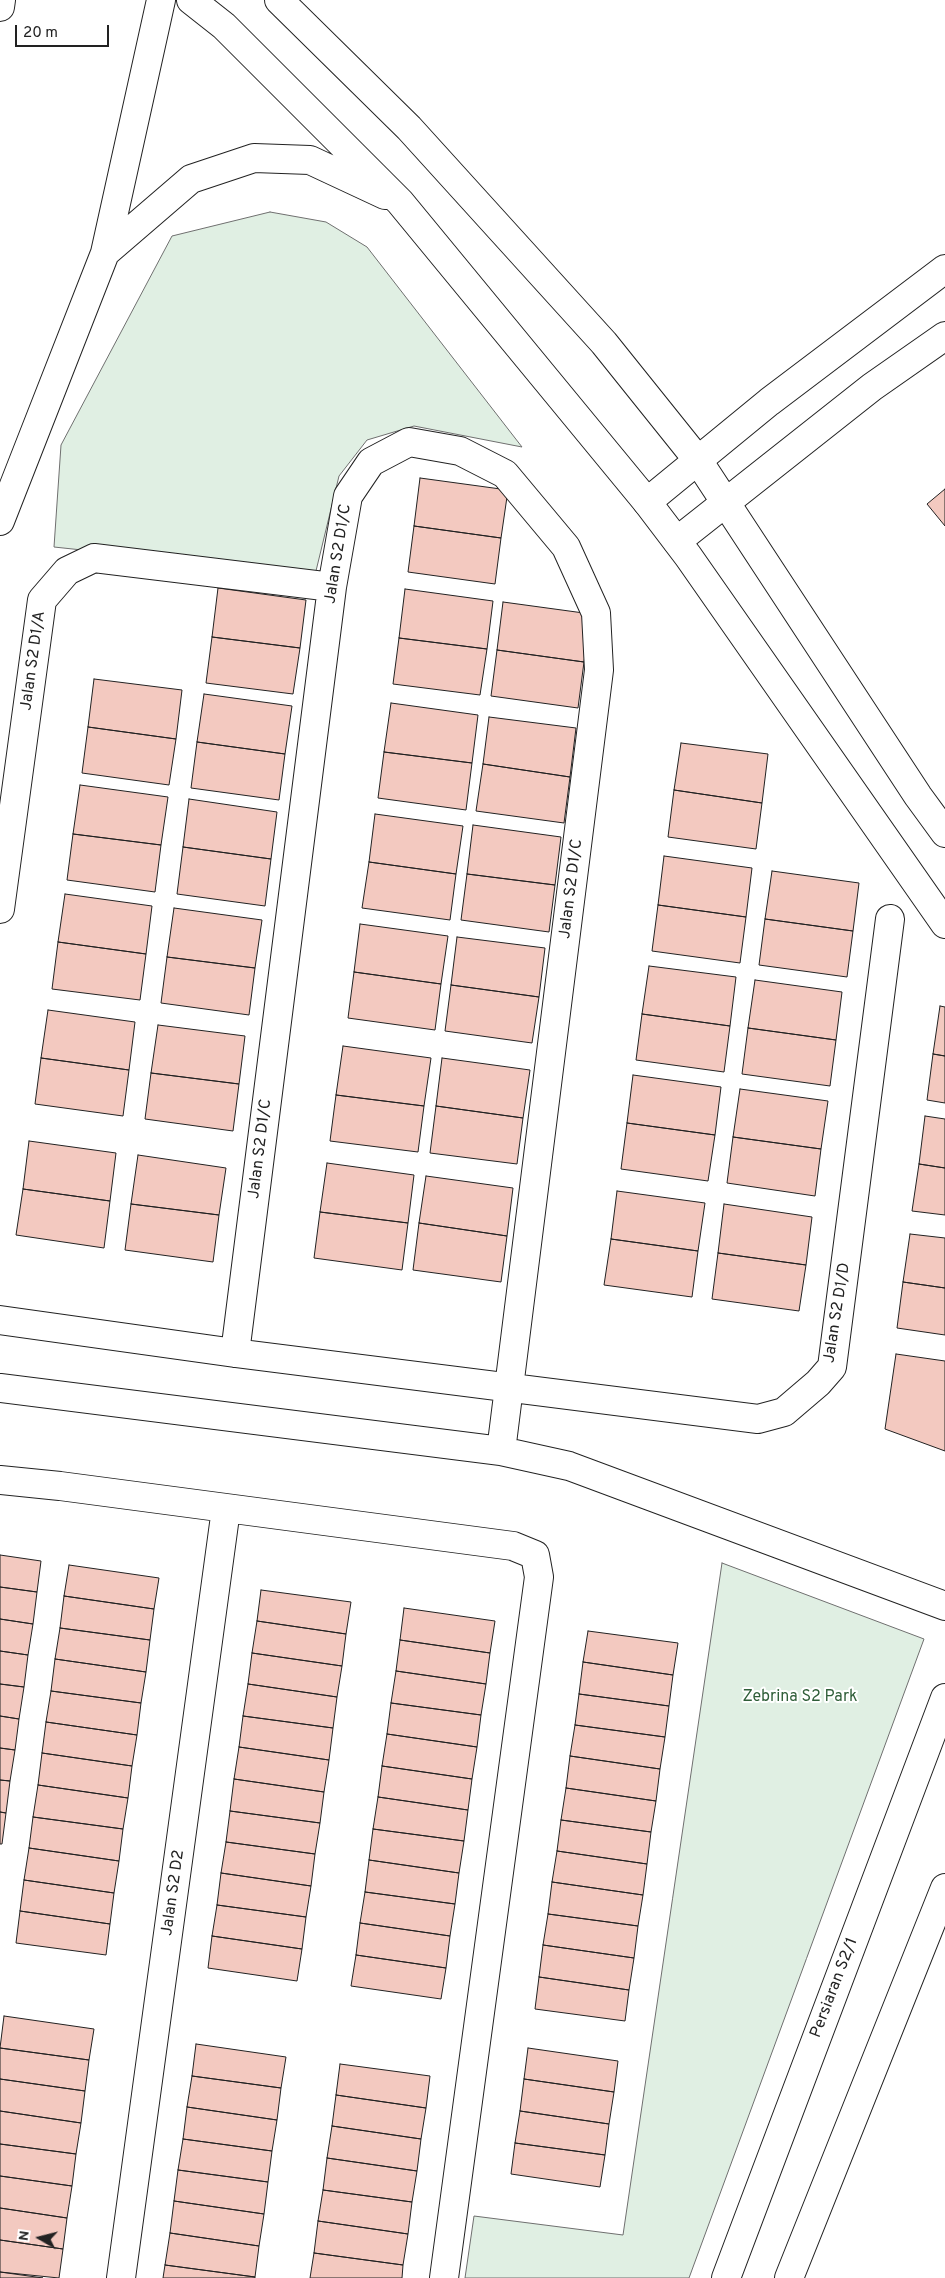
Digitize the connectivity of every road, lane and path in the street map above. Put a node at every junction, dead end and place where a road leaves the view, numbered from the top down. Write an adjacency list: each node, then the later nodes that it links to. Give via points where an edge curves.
1 (1, 0): 5 (street)
2 (161, 0): 7 (street)
3 (191, 0): 6 (street, via 224,26)
4 (279, 0): 10 (street, via 422,142 604,343)
5 (0, 6)
6 (400, 202): 7 (street, via 310,160 254,158 191,180); 11 (street)
7 (105, 253): 13 (street)
8 (945, 269): 10 (street)
9 (945, 336): 12 (street, via 872,387)
10 (697, 459): 11 (street); 12 (street)
11 (646, 502): 14 (street)
12 (726, 503): 14 (street); 16 (street)
13 (0, 521)
14 (677, 541): 19 (street)
15 (332, 587): 17 (street, Jalan S2 D1/A, via 94,558 67,571 42,600); 21 (street, Jalan S2 D1/C); 23 (street, Jalan S2 D1/C, via 348,496 371,462 409,442 460,451 504,474 566,547 596,613 599,670)
16 (945, 833)
17 (0, 909)
18 (890, 919): 23 (street, Jalan S2 D1/D, via 832,1368 784,1412 758,1420)
19 (945, 924)
20 (0, 1320): 21 (street, Jalan S2 D1/D)
21 (235, 1353): 23 (street, Jalan S2 D1/D)
22 (0, 1388): 24 (street)
23 (509, 1388): 24 (street, Jalan S2 D1/C)
24 (501, 1452): 27 (street, via 569,1466)
25 (0, 1480): 26 (street)
26 (226, 1509): 30 (street, Jalan S2 D2); 31 (street, via 513,1546 535,1555 539,1577)
27 (945, 1606)
28 (945, 1698): 32 (street, Persiaran S2/1)
29 (945, 1888): 33 (street)
30 (121, 2278)
31 (444, 2278)
32 (726, 2278)
33 (789, 2278)

